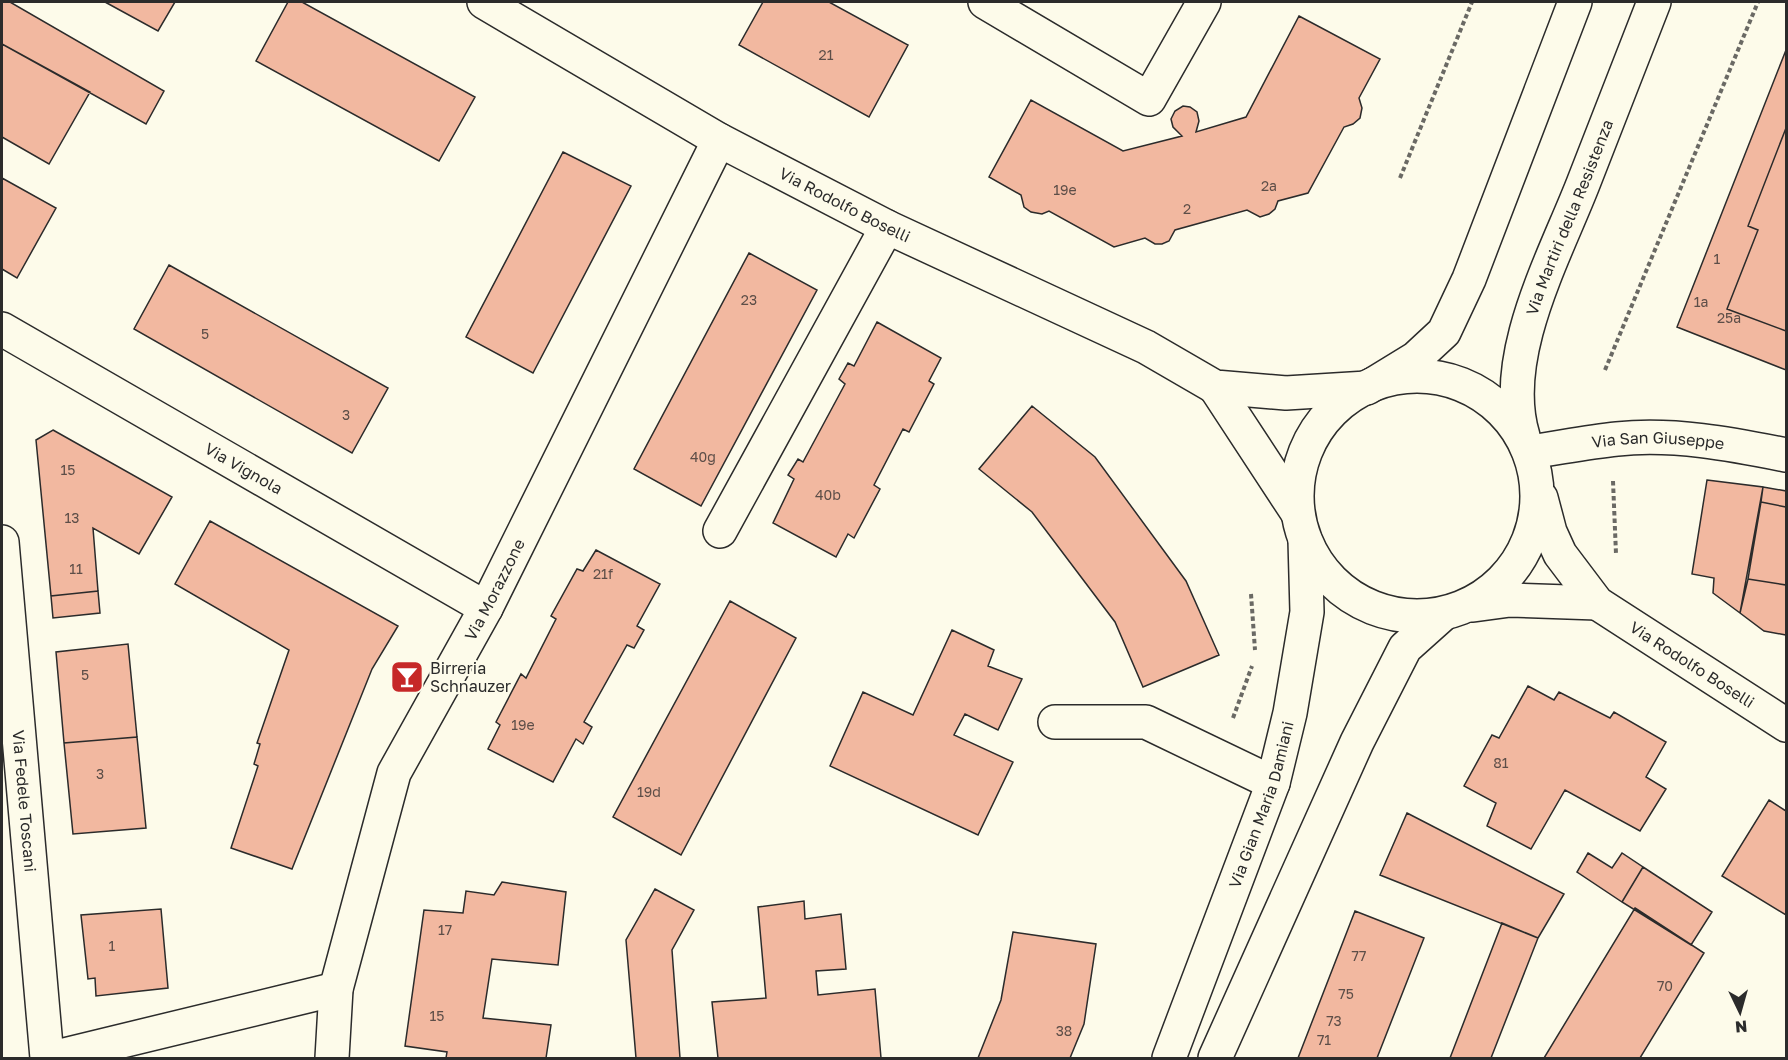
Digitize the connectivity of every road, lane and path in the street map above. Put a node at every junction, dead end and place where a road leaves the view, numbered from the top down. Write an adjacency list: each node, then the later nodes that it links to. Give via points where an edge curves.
1 (484, 2): 8 (street, Via Rodolfo Boselli)
2 (985, 2): 3 (street, via 1149,99)
3 (1204, 2)
4 (1472, 2): 9 (path)
5 (1575, 2): 14 (street, via 1469,279 1444,332 1416,358)
6 (1654, 2): 16 (street, Via Martiri della Resistenza, via 1527,329 1516,416)
7 (1758, 2): 12 (path)
8 (718, 140): 10 (street, Via Rodolfo Boselli); 24 (street, Via Morazzone)
9 (1400, 178)
10 (887, 227): 13 (street, Via Rodolfo Boselli, via 1146,347); 19 (street)
11 (2, 329): 24 (street, Via Vignola)
12 (1605, 370)
13 (1215, 387): 14 (street, Via Rodolfo Boselli, via 1286,393); 18 (street, Via Rodolfo Boselli)
14 (1367, 388): 16 (street, via 1408,376 1435,377 1462,385 1486,397 1507,416); 18 (street, Via Gian Maria Damiani, via 1334,410 1316,431 1303,456 1297,484)
15 (1786, 455): 16 (street, Via San Giuseppe, via 1721,442 1654,438 1618,439)
16 (1530, 456): 23 (street, Via Rodolfo Boselli, via 1550,532 1560,554); 25 (street, via 1536,518 1528,545 1501,582)
17 (1613, 470): 21 (path)
18 (1301, 526): 25 (street, Via Rodolfo Boselli, via 1318,565 1360,603 1386,613 1414,617); 29 (street, Via Gian Maria Damiani, via 1307,612 1290,713)
19 (720, 531)
20 (2, 542): 31 (street, Via Fedele Toscani)
21 (1616, 564)
22 (1251, 594): 28 (path, via 1255,657)
23 (1597, 603): 25 (street, via 1510,600); 27 (street, Via Rodolfo Boselli)
24 (486, 608): 30 (street, Via Morazzone, via 394,772)
25 (1454, 611): 35 (street, via 1404,648 1357,742)
26 (1055, 722): 28 (street, via 1146,722)
27 (1786, 725)
28 (1218, 757): 29 (street)
29 (1273, 783): 34 (street, Via Gian Maria Damiani)
30 (336, 989): 32 (street); 33 (street, Via Morazzone)
31 (47, 1059)
32 (52, 1059)
33 (332, 1059)
34 (1169, 1059)
35 (1215, 1059)

